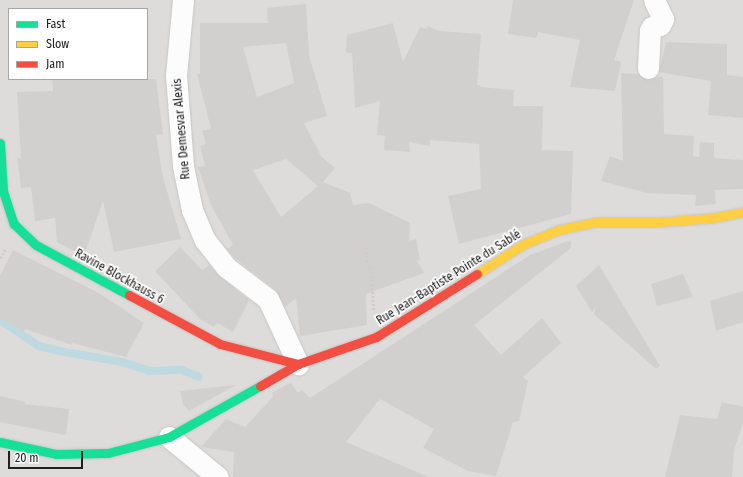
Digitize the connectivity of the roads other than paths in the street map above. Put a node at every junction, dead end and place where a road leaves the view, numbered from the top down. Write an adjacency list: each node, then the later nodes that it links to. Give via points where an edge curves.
1 (183, 0): 6 (street, Rue Demesvar Alexis, via 176,75 182,166 192,210 206,240 226,267 268,299)
2 (654, 0): 3 (street, via 663,19 660,25 650,30)
3 (648, 68)
4 (0, 143): 6 (street, Ravine Blockhauss 6, via 3,191 14,224 36,244 220,344)
5 (743, 212): 6 (street, Rue Jean-Baptiste Pointe du Sablé, via 674,221 622,224 596,222 558,230 524,244 376,337)
6 (298, 364): 7 (street, Rue Jean-Baptiste Pointe du Sablé)
7 (169, 437): 8 (street, Rue Jean-Baptiste Pointe du Sablé, via 108,453 56,454); 9 (street)
8 (0, 442)
9 (218, 477)

